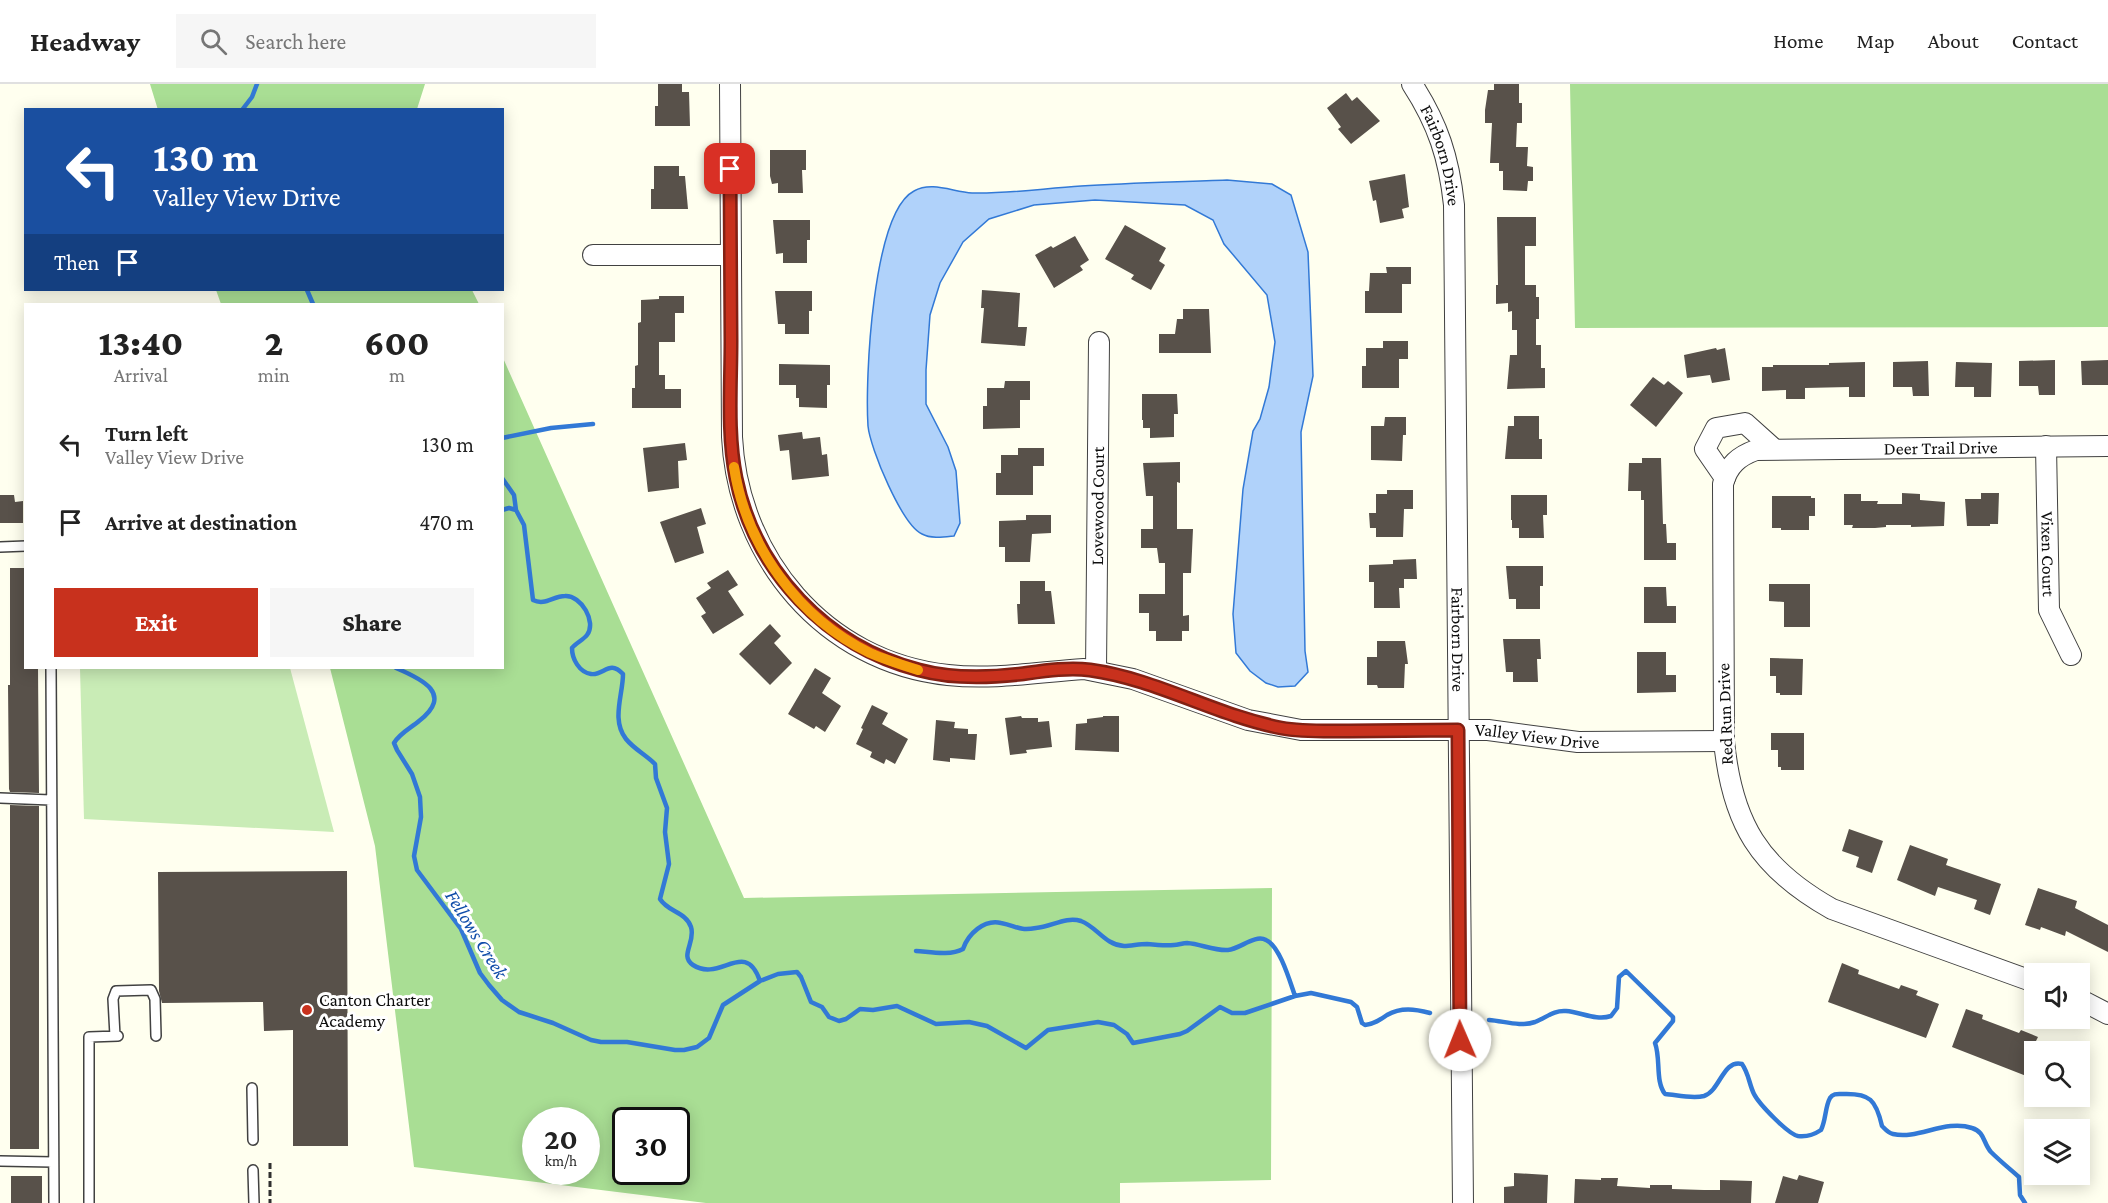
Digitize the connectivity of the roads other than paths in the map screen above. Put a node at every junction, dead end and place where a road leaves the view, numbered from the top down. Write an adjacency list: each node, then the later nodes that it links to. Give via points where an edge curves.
1 (730, 84): 4 (street, Valley View Drive)
2 (1412, 84): 15 (street, Fairborn Drive, via 1439,135 1450,172 1454,206)
3 (592, 255): 4 (street)
4 (731, 255): 14 (street, Valley View Drive, via 732,437 736,478 757,541 794,595 834,632 868,652 919,670 979,677)
5 (1099, 342): 14 (street, Lovewood Court)
6 (2046, 446): 7 (street, Deer Trail Drive); 8 (street, Deer Trail Drive); 12 (street, Vixen Court, via 2049,610)
7 (2108, 446)
8 (1774, 449): 9 (street, Deer Trail Drive, via 1744,454); 9 (street, via 1746,423 1716,428 1705,449)
9 (1728, 472): 16 (street, Red Run Drive, via 1723,510)
10 (24, 546): 11 (lane)
11 (0, 547)
12 (2071, 656)
13 (51, 669): 18 (lane)
14 (1096, 671): 15 (street, Valley View Drive, via 1133,679 1281,728)
15 (1458, 730): 16 (street, Valley View Drive, via 1578,742); 31 (street, Fairborn Drive)
16 (1724, 741): 19 (street, Red Run Drive, via 1727,772 1740,818 1766,859 1786,879 1832,909)
17 (0, 798): 18 (lane)
18 (51, 800): 26 (lane)
19 (2024, 978)
20 (2090, 1005): 21 (street)
21 (2108, 1014)
22 (156, 1036): 29 (lane, via 155,999 151,990 116,991 116,1036 89,1037)
23 (252, 1088): 24 (lane)
24 (253, 1140)
25 (0, 1161): 26 (lane)
26 (53, 1162): 28 (lane)
27 (253, 1170): 30 (lane)
28 (54, 1203)
29 (89, 1203)
30 (254, 1203)
31 (1463, 1203)

